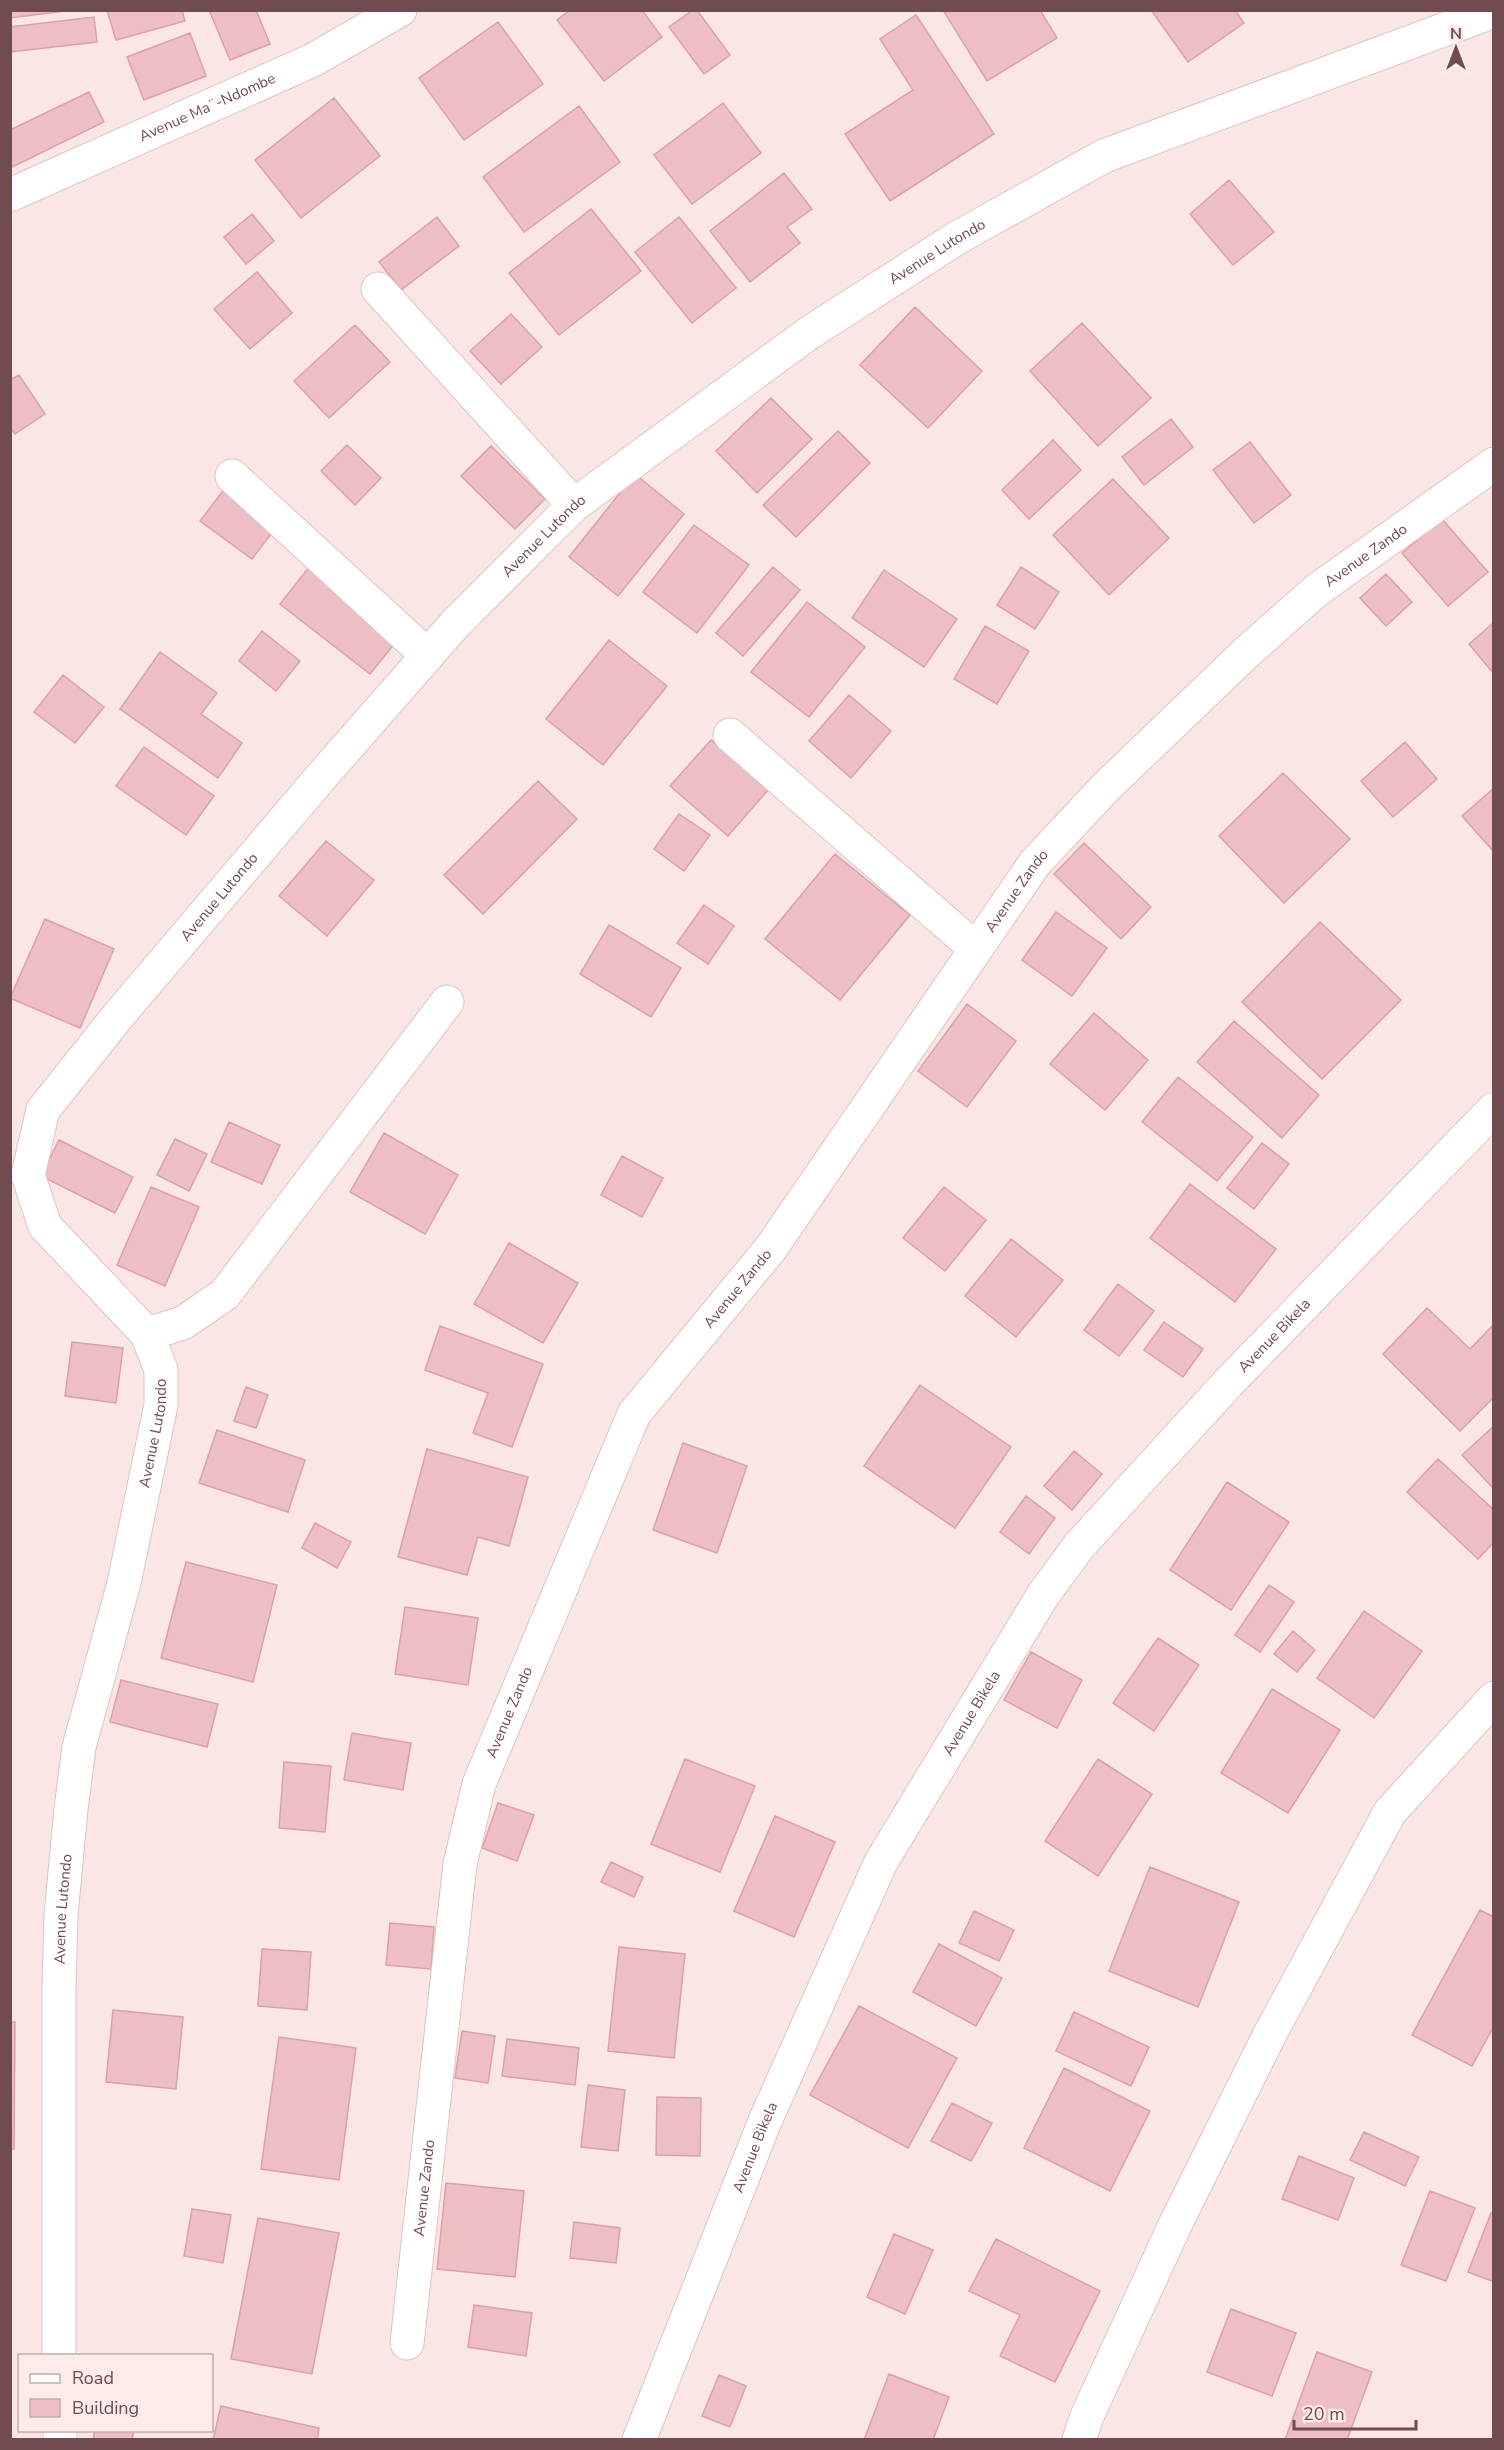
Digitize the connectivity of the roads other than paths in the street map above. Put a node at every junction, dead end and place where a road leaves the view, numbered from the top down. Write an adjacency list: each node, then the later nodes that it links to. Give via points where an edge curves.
1 (400, 10): 3 (street, Avenue Ma¨-Ndombe)
2 (1494, 11): 8 (street, Avenue Lutondo, via 1104,156 957,238 809,333)
3 (350, 22): 4 (street, Avenue Ma¨-Ndombe, via 313,60)
4 (10, 195)
5 (378, 289): 8 (street)
6 (1494, 464): 11 (street, Avenue Zando, via 1317,590 1247,652 1106,787 1035,863)
7 (232, 476): 9 (street)
8 (574, 505): 9 (street, Avenue Lutondo)
9 (428, 655): 14 (street, Avenue Lutondo, via 163,963 43,1110 28,1175 45,1226)
10 (730, 735): 11 (street)
11 (975, 948): 16 (street, Avenue Zando, via 771,1248 634,1414 479,1784 460,1864)
12 (447, 1002): 14 (street, via 225,1294 183,1323)
13 (1494, 1109): 18 (street, Avenue Bikela, via 1229,1382 1079,1546 1043,1595 881,1862 765,2121)
14 (147, 1334): 17 (street, Avenue Lutondo, via 161,1371 161,1405 124,1583 79,1747 61,1915)
15 (1494, 1698): 19 (street, via 1390,1812 1264,2044 1176,2223)
16 (407, 2343)
17 (59, 2354)
18 (639, 2439)
19 (1079, 2439)

